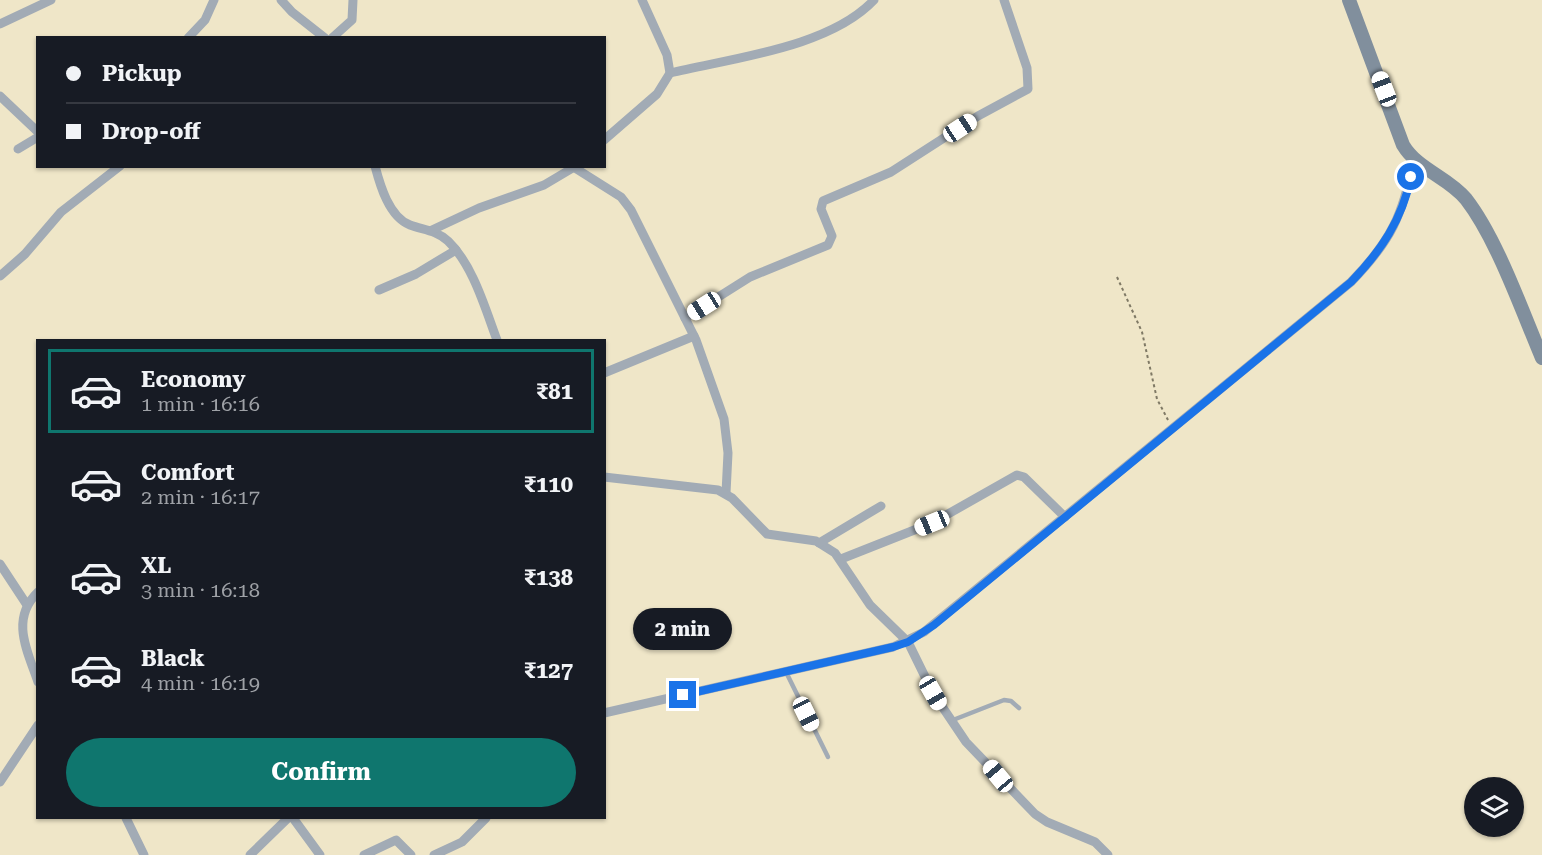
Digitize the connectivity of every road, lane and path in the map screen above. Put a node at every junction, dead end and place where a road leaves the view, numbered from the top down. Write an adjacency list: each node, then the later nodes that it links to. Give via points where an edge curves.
1 (51, 0): 9 (street)
2 (214, 0): 10 (street, via 205,20)
3 (282, 0): 11 (street)
4 (353, 0): 12 (street, via 352,20)
5 (642, 0): 13 (street, via 667,55)
6 (874, 0): 13 (street, via 857,15 808,38)
7 (1004, 0): 29 (street, via 1027,68 1029,83 1025,92 978,116 891,172 823,201 821,209 832,236 828,246 750,277)
8 (1349, 0): 19 (street, via 1403,145)
9 (0, 24)
10 (190, 36)
11 (322, 36)
12 (334, 36)
13 (670, 73): 17 (street, via 662,88)
14 (0, 96): 15 (street)
15 (36, 130)
16 (36, 138): 18 (street)
17 (606, 138)
18 (18, 149)
19 (1414, 159): 32 (street, via 1453,186 1470,206); 34 (street, via 1403,209 1360,273)
20 (117, 168): 26 (street, via 61,212)
21 (376, 168): 24 (street, via 398,216 409,224)
22 (573, 168): 24 (street, via 544,185)
23 (576, 168): 29 (street, via 626,203)
24 (432, 230): 25 (street)
25 (456, 250): 28 (street); 31 (street)
26 (0, 276)
27 (1117, 277): 34 (path, via 1142,332 1157,399)
28 (379, 290)
29 (685, 318): 30 (street)
30 (694, 336): 33 (street); 36 (street, via 724,419 728,453)
31 (497, 339)
32 (1542, 358)
33 (606, 372)
34 (1173, 429): 38 (street)
35 (606, 477): 36 (street, via 644,479)
36 (726, 493): 39 (street, via 767,534)
37 (881, 506): 39 (street)
38 (1065, 517): 40 (street, via 1024,477 1017,476 932,523); 44 (street, via 946,616)
39 (819, 543): 40 (street)
40 (841, 559): 44 (street, via 870,605)
41 (0, 564): 43 (street)
42 (36, 594): 43 (street)
43 (27, 605): 46 (street, via 21,628)
44 (908, 642): 45 (street); 49 (street)
45 (786, 672): 48 (street); 51 (lane)
46 (36, 676)
47 (1018, 708): 49 (lane, via 1004,700)
48 (606, 713)
49 (950, 722): 63 (street, via 1028,808 1047,822 1095,842)
50 (36, 728): 52 (street)
51 (828, 757)
52 (0, 782)
53 (126, 819): 57 (street)
54 (287, 819): 58 (street)
55 (294, 819): 59 (street)
56 (485, 819): 62 (street, via 462,842)
57 (144, 855)
58 (250, 855)
59 (320, 855)
60 (364, 855): 61 (street, via 396,840)
61 (411, 855)
62 (434, 855)
63 (1108, 855)

